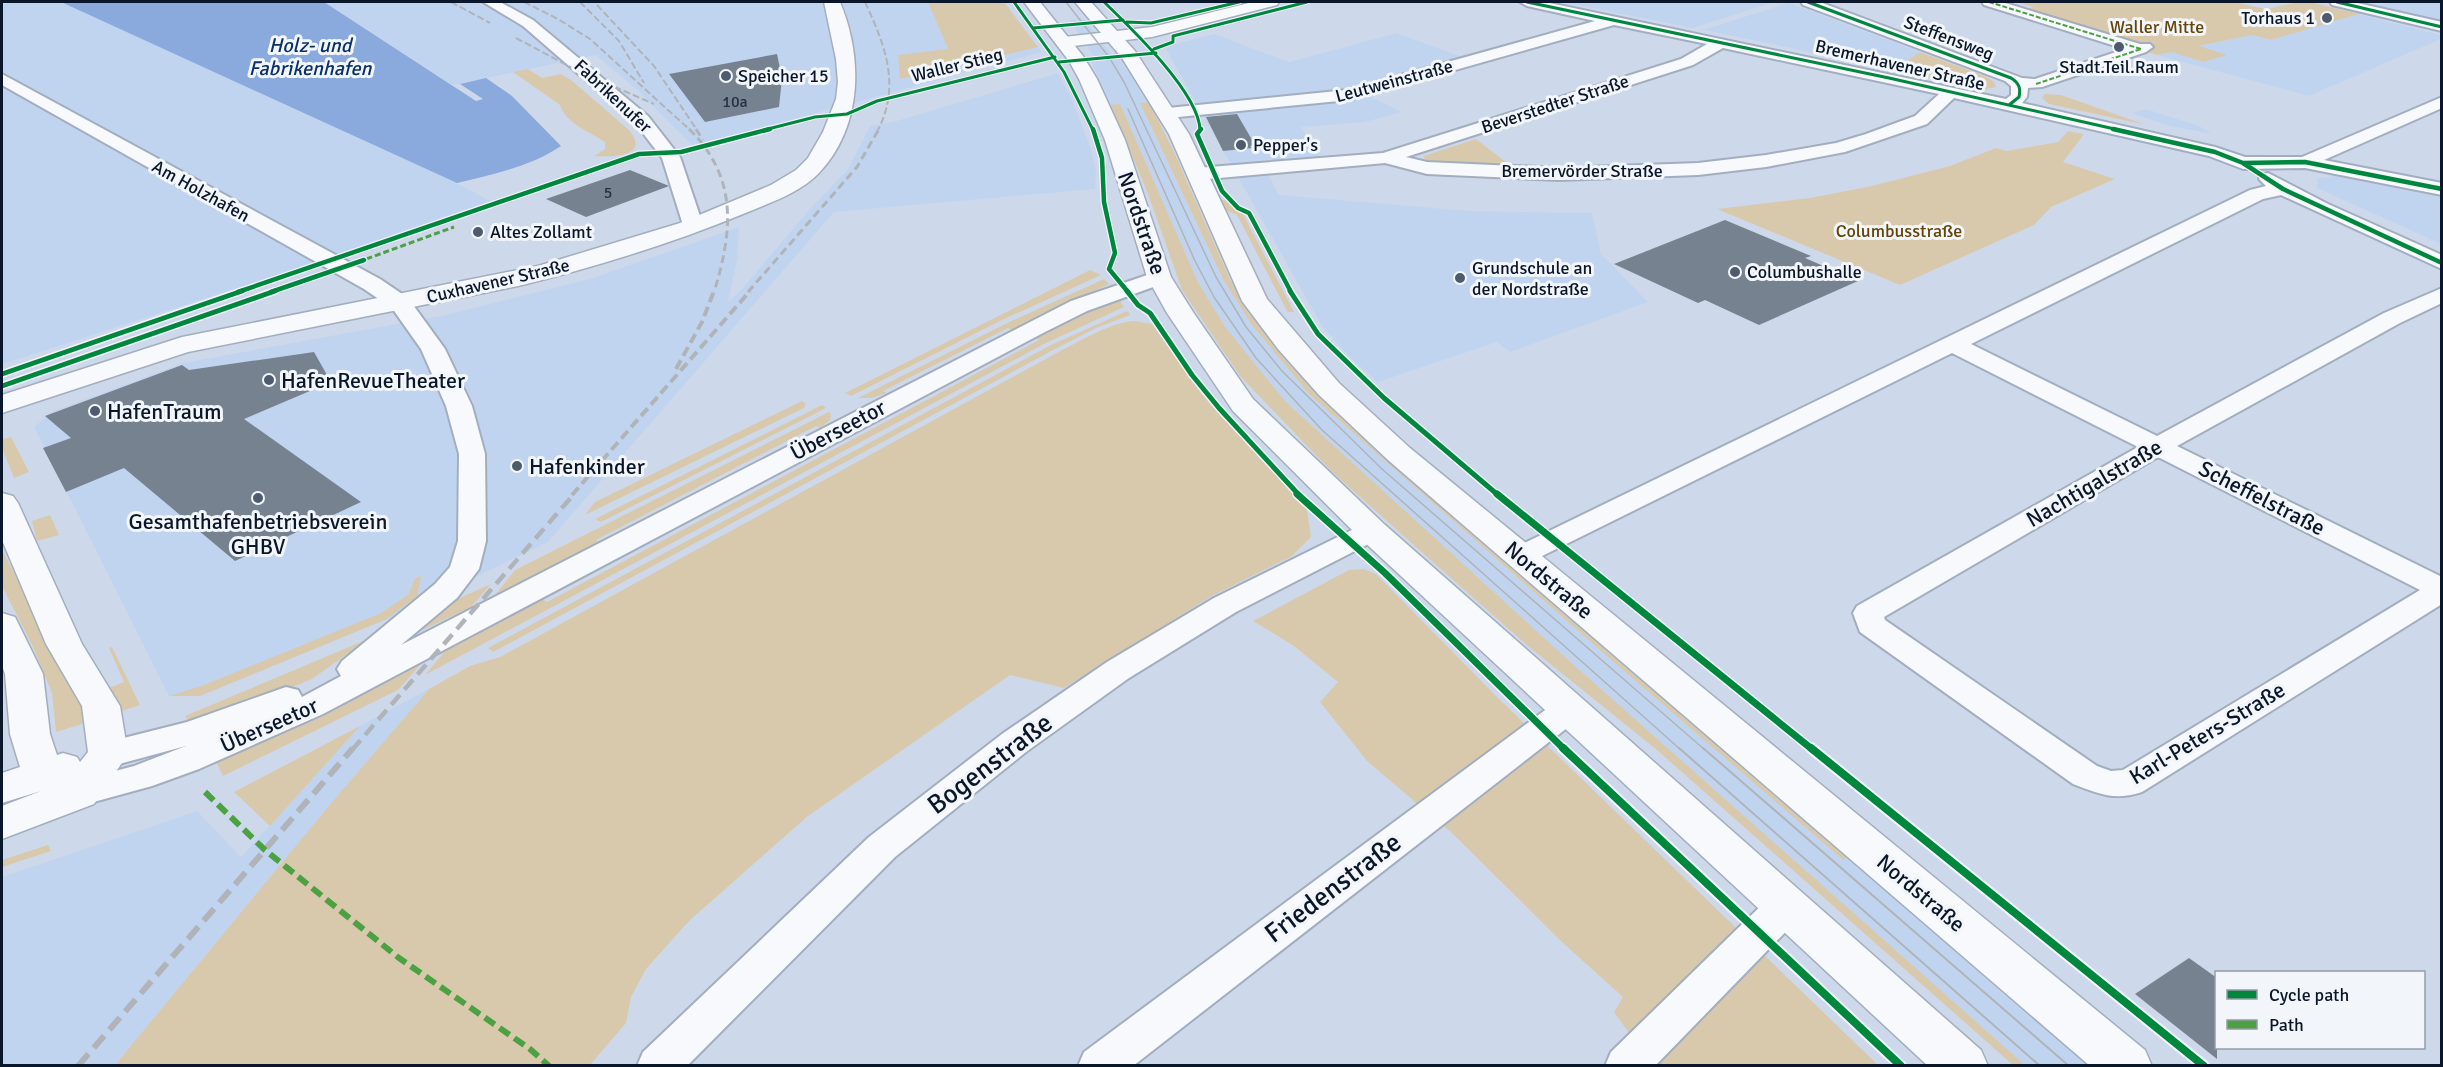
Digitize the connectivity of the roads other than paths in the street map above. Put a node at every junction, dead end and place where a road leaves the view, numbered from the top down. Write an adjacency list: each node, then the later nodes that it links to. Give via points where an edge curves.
1 (490, 2): 27 (street, Fabrikenufer, via 528,23 568,54 642,120 671,157)
2 (832, 2): 27 (main road, Cuxhavener Straße, via 840,21 847,91 828,146 811,169 777,192)
3 (1032, 2): 13 (main road, Nordstraße)
4 (1083, 2): 12 (main road, Nordstraße)
5 (1271, 2): 12 (main road, via 1152,32)
6 (1527, 2): 10 (street, Bremerhavener Straße)
7 (1808, 2): 16 (street, Steffensweg)
8 (1989, 2): 16 (street, Steffensweg, via 2144,48 2036,84)
9 (2337, 2): 11 (street)
10 (1615, 20): 14 (street, Bremerhavener Straße); 20 (street, Leutweinstraße, via 1348,95)
11 (2442, 27)
12 (1114, 37): 13 (main road); 20 (main road, Nordstraße)
13 (1064, 42): 29 (main road, Nordstraße, via 1088,79 1115,140)
14 (1722, 42): 17 (street, Bremerhavener Straße); 21 (street, Beverstedter Straße, via 1687,62)
15 (2, 79): 31 (street, Am Holzhafen)
16 (2018, 83): 19 (street, via 2019,97)
17 (1951, 92): 19 (street, Bremerhavener Straße); 21 (street, Bremervörder Straße, via 1921,120 1872,138 1839,148 1698,169 1560,174 1427,168)
18 (2442, 102): 22 (street)
19 (2009, 105): 23 (street, Bremerhavener Straße, via 2215,152)
20 (1167, 114): 24 (main road, Nordstraße)
21 (1385, 158): 24 (street, Bremervörder Straße)
22 (2305, 162): 23 (street, Bremerhavener Straße); 26 (street, Bremerhavener Straße)
23 (2243, 163): 25 (street)
24 (1197, 174): 37 (main road, Nordstraße, via 1255,301 1288,343 1329,389 1399,454)
25 (2283, 189): 28 (street); 32 (street, via 2257,194)
26 (2442, 189)
27 (693, 225): 31 (main road, Cuxhavener Straße, via 529,276)
28 (2442, 263)
29 (1159, 277): 36 (main road, Nordstraße, via 1243,405); 39 (street, Überseetor, via 1037,327)
30 (2442, 294): 34 (street, Nachtigalstraße)
31 (400, 303): 33 (main road, Cuxhavener Straße, via 182,345); 41 (street, via 433,350 459,406 472,454 472,541 464,569 446,591)
32 (1953, 344): 34 (street, Scheffelstraße); 37 (street)
33 (2, 404)
34 (2158, 446): 38 (street, Scheffelstraße); 42 (street, Nachtigalstraße, via 1868,613 1871,625)
35 (2, 503): 44 (main road, via 64,644 101,706)
36 (1372, 531): 43 (main road, Nordstraße); 50 (street, Bogenstraße, via 1225,605 1118,670 1014,743 882,847)
37 (1520, 556): 54 (main road, Nordstraße)
38 (2442, 589): 42 (street, Karl-Peters-Straße, via 2130,783 2110,784 2085,775)
39 (522, 595): 41 (street, Überseetor); 47 (street, Überseetor, via 355,685 227,744 140,777)
40 (2, 625): 45 (main road, via 24,674 30,734)
41 (353, 669): 44 (street, Überseetor, via 194,732)
42 (1971, 696)
43 (1568, 710): 49 (main road, Nordstraße); 51 (street, Friedenstraße)
44 (108, 754): 45 (main road, Überseetor); 47 (main road)
45 (43, 774): 46 (main road, Überseetor); 47 (main road)
46 (2, 788)
47 (80, 793): 48 (main road, Überseetor)
48 (2, 823)
49 (1787, 905): 52 (street); 53 (main road, Nordstraße)
50 (658, 1065)
51 (1099, 1065)
52 (1626, 1065)
53 (1963, 1065)
54 (2127, 1065)

